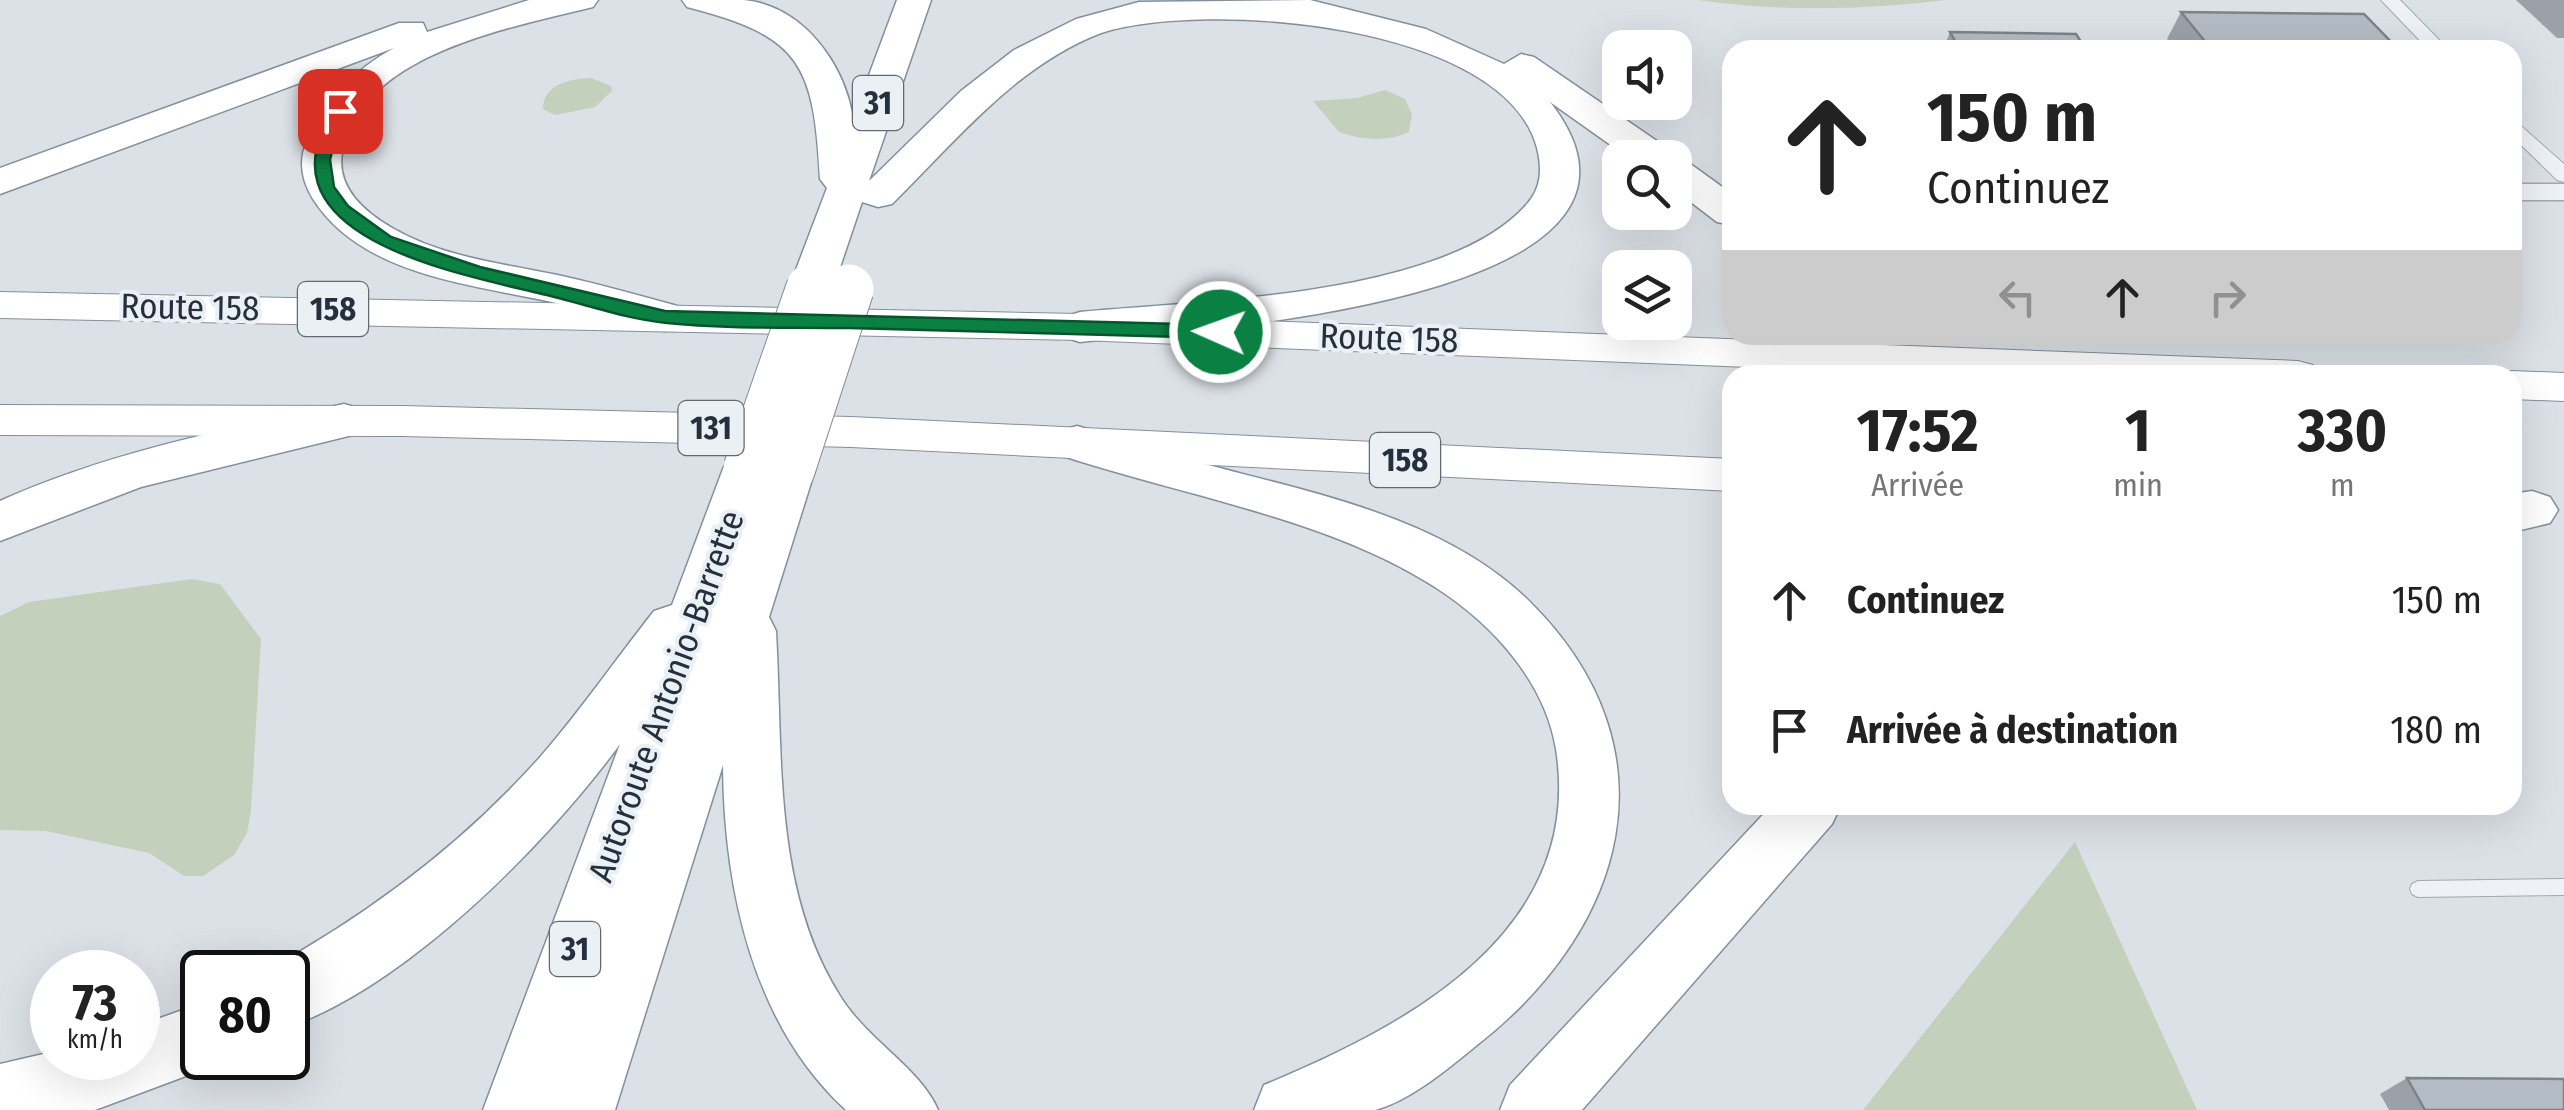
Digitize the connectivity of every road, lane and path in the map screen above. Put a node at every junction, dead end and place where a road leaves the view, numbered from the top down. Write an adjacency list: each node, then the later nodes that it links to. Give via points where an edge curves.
1 (492, 0): 12 (highway)
2 (581, 0): 19 (highway, via 477,25 378,75 333,122 322,149 323,178 351,219 400,248)
3 (699, 0): 16 (highway, via 776,26 820,67)
4 (914, 0): 16 (highway, Autoroute Antonio-Barrette / 31)
5 (944, 0): 16 (highway, Autoroute Antonio-Barrette / 31)
6 (1400, 0): 10 (highway, via 1531,71)
7 (2390, 0): 8 (street)
8 (2430, 40)
9 (2522, 134): 11 (street)
10 (1630, 140)
11 (2564, 176)
12 (0, 182)
13 (1692, 184): 17 (highway)
14 (2522, 192): 15 (street)
15 (2564, 192)
16 (860, 200): 20 (highway, via 1014,63 1097,24 1194,3 1316,12 1433,44 1512,86 1557,139 1562,172 1549,203 1518,234 1454,266 1328,298); 31 (highway, Autoroute Antonio-Barrette / 31, bridge)
17 (1722, 206)
18 (0, 305): 19 (highway, Route 158 / 158)
19 (665, 317): 20 (highway, Route 158 / 158)
20 (1080, 327): 22 (highway, Route 158 / 158)
21 (2159, 345): 23 (highway)
22 (2044, 365)
23 (2272, 365)
24 (2522, 385): 25 (highway)
25 (2564, 387)
26 (0, 420): 27 (highway, 131)
27 (344, 421): 28 (highway, 131); 30 (highway, via 149,464)
28 (1077, 443): 29 (highway, 158); 41 (highway, via 1338,519 1447,569 1492,599 1530,637 1563,682 1584,731 1589,834 1570,891 1536,942 1481,997 1420,1043)
29 (1722, 475)
30 (0, 522)
31 (727, 590): 35 (highway, via 512,828 416,913); 38 (highway, Autoroute Antonio-Barrette / 31); 39 (highway, Autoroute Antonio-Barrette / 31); 40 (highway, via 769,920 794,984 825,1036 873,1088)
32 (1803, 815): 42 (highway)
33 (2564, 887): 34 (lane)
34 (2418, 889)
35 (310, 981)
36 (180, 1045): 37 (highway, via 76,1082)
37 (0, 1099)
38 (518, 1110)
39 (580, 1110)
40 (904, 1110)
41 (1289, 1110)
42 (1535, 1110)

